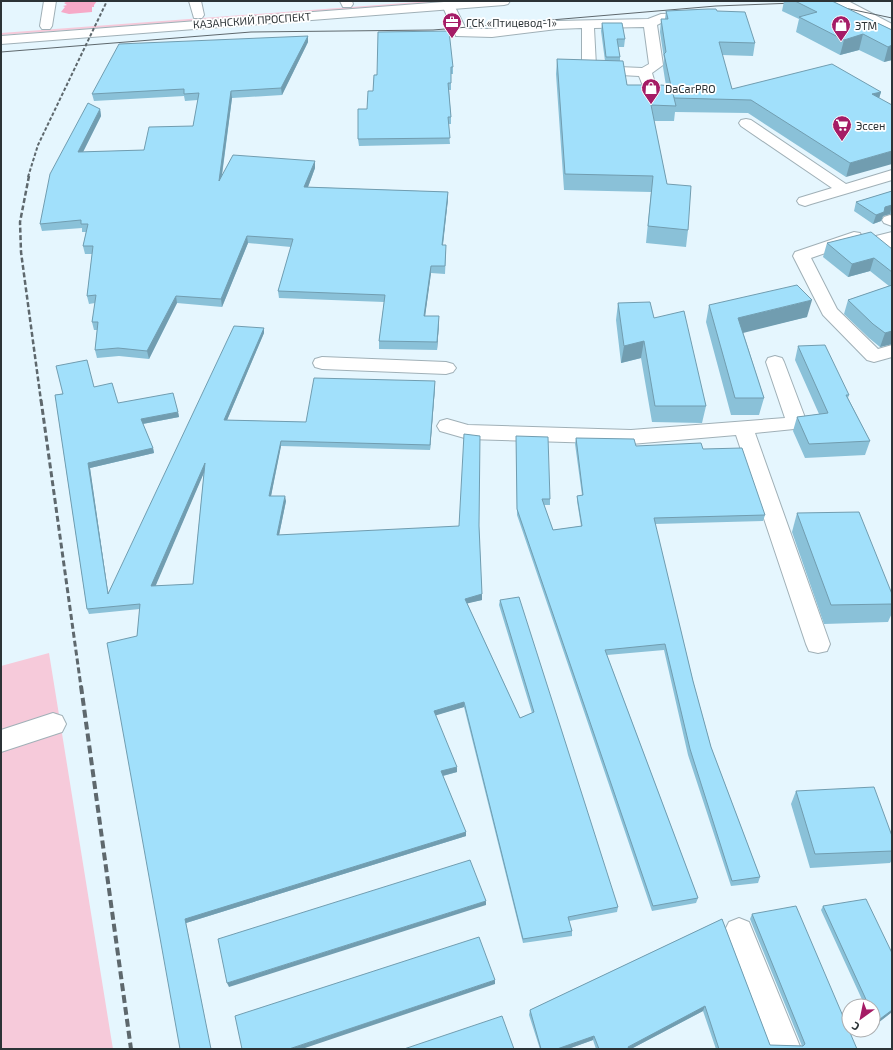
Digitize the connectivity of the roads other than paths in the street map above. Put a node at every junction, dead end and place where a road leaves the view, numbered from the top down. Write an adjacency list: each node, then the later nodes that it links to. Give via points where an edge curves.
1 (195, 1): 8 (main road)
2 (385, 1): 5 (main road, КАЗАНСКИЙ ПРОСПЕКТ)
3 (504, 1): 7 (main road, КАЗАНСКИЙ ПРОСПЕКТ)
4 (48, 2): 11 (main road)
5 (347, 2): 8 (main road, КАЗАНСКИЙ ПРОСПЕКТ)
6 (834, 3): 13 (main road); 15 (main road)
7 (448, 5): 14 (main road, via 461,33 492,33 535,27 565,37); 16 (main road, КАЗАНСКИЙ ПРОСПЕКТ)
8 (198, 15): 11 (main road, КАЗАНСКИЙ ПРОСПЕКТ)
9 (701, 17): 10 (main road, via 661,18)
10 (650, 23): 14 (main road); 17 (main road, via 656,65)
11 (46, 26): 12 (main road, КАЗАНСКИЙ ПРОСПЕКТ)
12 (1, 29)
13 (892, 29)
14 (588, 31): 17 (main road, via 589,70)
15 (892, 38)
16 (1, 40)
17 (645, 72): 18 (main road)
18 (652, 98)
19 (746, 123): 21 (main road)
20 (892, 175): 21 (main road)
21 (844, 189): 22 (main road)
22 (805, 201)
23 (887, 243): 24 (main road, via 856,237 801,256 829,311 874,356)
24 (892, 351)
25 (775, 362): 29 (main road, via 796,423)
26 (322, 363): 27 (main road)
27 (446, 368)
28 (447, 426): 29 (main road, via 468,432 631,437)
29 (743, 427): 30 (main road)
30 (818, 644)
31 (53, 724): 32 (main road)
32 (1, 741)
33 (739, 932): 34 (main road)
34 (785, 1049)

